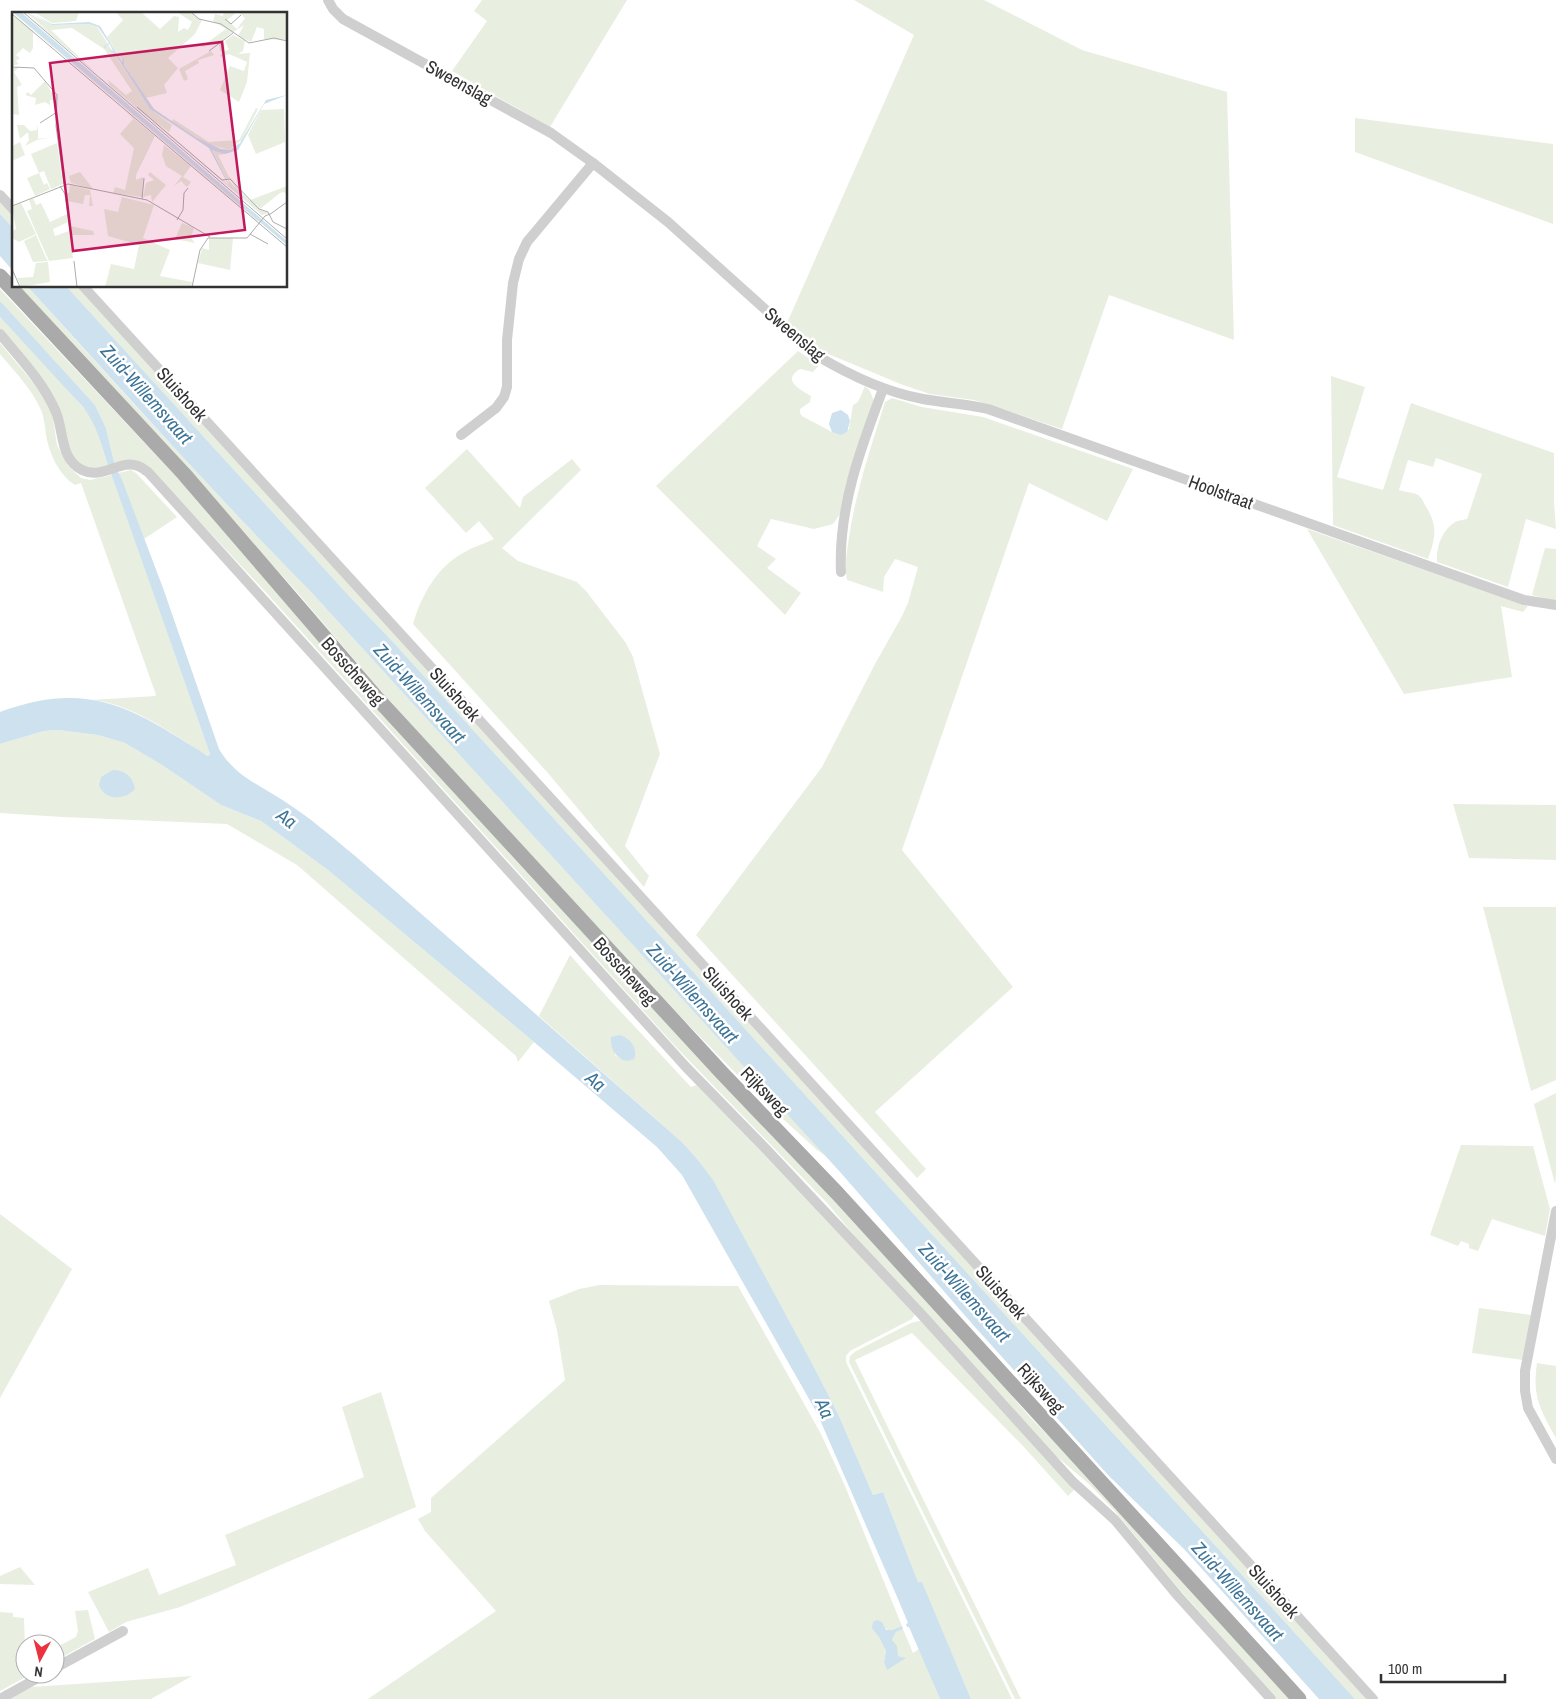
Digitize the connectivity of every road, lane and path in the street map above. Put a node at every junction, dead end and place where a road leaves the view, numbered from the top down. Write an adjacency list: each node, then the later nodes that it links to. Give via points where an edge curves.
1 (328, 0): 2 (street, Sweenslag, via 343,19 550,133)
2 (593, 163): 8 (street, Sweenslag, via 668,222 816,356); 9 (street, via 527,242 513,283 504,397 496,408)
3 (0, 195): 4 (street)
4 (12, 208)
5 (0, 276): 12 (main road, Bosscheweg, via 184,474 376,697)
6 (86, 288): 22 (street, Sluishoek)
7 (0, 334): 20 (street, Bosscheweg, via 43,386 57,414 68,456 81,470 94,474 123,466 137,466 148,472 686,1067 1074,1482 1115,1520)
8 (883, 388): 10 (street, via 858,456 842,530); 11 (street, Hoolstraat, via 922,399 988,409 1524,600)
9 (461, 435)
10 (841, 572)
11 (1556, 606)
12 (691, 1039): 21 (main road, Rijksweg, via 851,1208)
13 (1556, 1211): 14 (street)
14 (1552, 1253): 15 (street, via 1525,1371 1525,1391 1528,1408)
15 (1556, 1460)
16 (123, 1631): 17 (street)
17 (65, 1663)
18 (27, 1684): 19 (street)
19 (0, 1699)
20 (1271, 1699)
21 (1299, 1699)
22 (1373, 1699)

